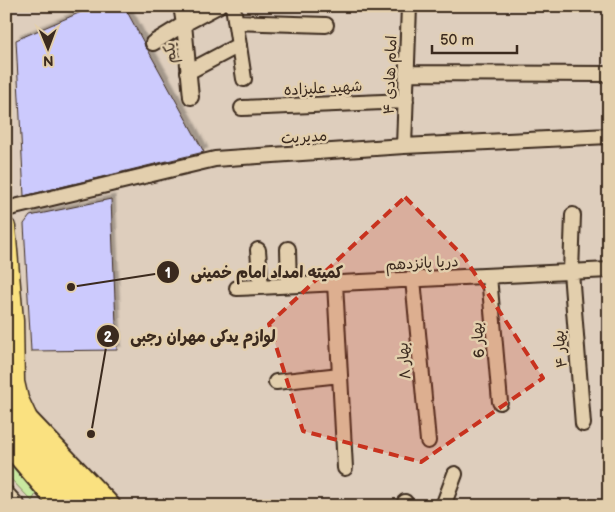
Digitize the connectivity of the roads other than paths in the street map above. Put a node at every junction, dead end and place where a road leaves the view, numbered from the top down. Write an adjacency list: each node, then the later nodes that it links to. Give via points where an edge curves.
1 (181, 6): 6 (street, یکم)
2 (218, 6): 6 (street)
3 (233, 6): 5 (street)
4 (409, 6): 11 (street, امام هادی ۴)
5 (236, 22): 7 (street); 9 (street)
6 (184, 24): 8 (street); 10 (street, یکم)
7 (326, 25)
8 (153, 43)
9 (239, 45): 10 (street); 13 (street)
10 (188, 72): 14 (street, یکم)
11 (406, 73): 12 (street); 15 (street, امام هادی ۴)
12 (609, 74)
13 (244, 80)
14 (191, 97)
15 (406, 101): 16 (street, شهید علیزاده); 18 (street, امام هادی ۴)
16 (242, 108)
17 (609, 136): 18 (street, مدیریت)
18 (404, 146): 19 (street, مدیریت, via 215,160)
19 (6, 208)
20 (573, 215): 26 (street, بهار ۴)
21 (6, 227): 24 (main road)
22 (258, 250): 31 (street)
23 (288, 250): 30 (street)
24 (8, 262): 33 (main road)
25 (609, 270): 26 (street, دریا پانزدهم)
26 (571, 272): 27 (street, دریا پانزدهم); 41 (street, بهار ۴)
27 (489, 276): 28 (street, دریا پانزدهم); 38 (street, بهار 6)
28 (413, 279): 29 (street, دریا پانزدهم); 42 (street, بهار ۸)
29 (335, 283): 30 (street, دریا پانزدهم); 35 (street)
30 (289, 286): 31 (street, دریا پانزدهم)
31 (261, 287): 32 (street, دریا پانزدهم)
32 (237, 288)
33 (14, 321): 34 (main road); 39 (main road, via 16,391)
34 (6, 338)
35 (340, 376): 36 (street); 44 (street)
36 (276, 382)
37 (6, 397): 39 (highway)
38 (500, 402)
39 (29, 421): 50 (highway)
40 (6, 423): 49 (highway)
41 (583, 424)
42 (428, 440)
43 (6, 441): 47 (highway)
44 (345, 468)
45 (454, 474): 51 (street)
46 (6, 494): 48 (street)
47 (54, 503)
48 (18, 506)
49 (84, 506)
50 (110, 506)
51 (443, 506)

